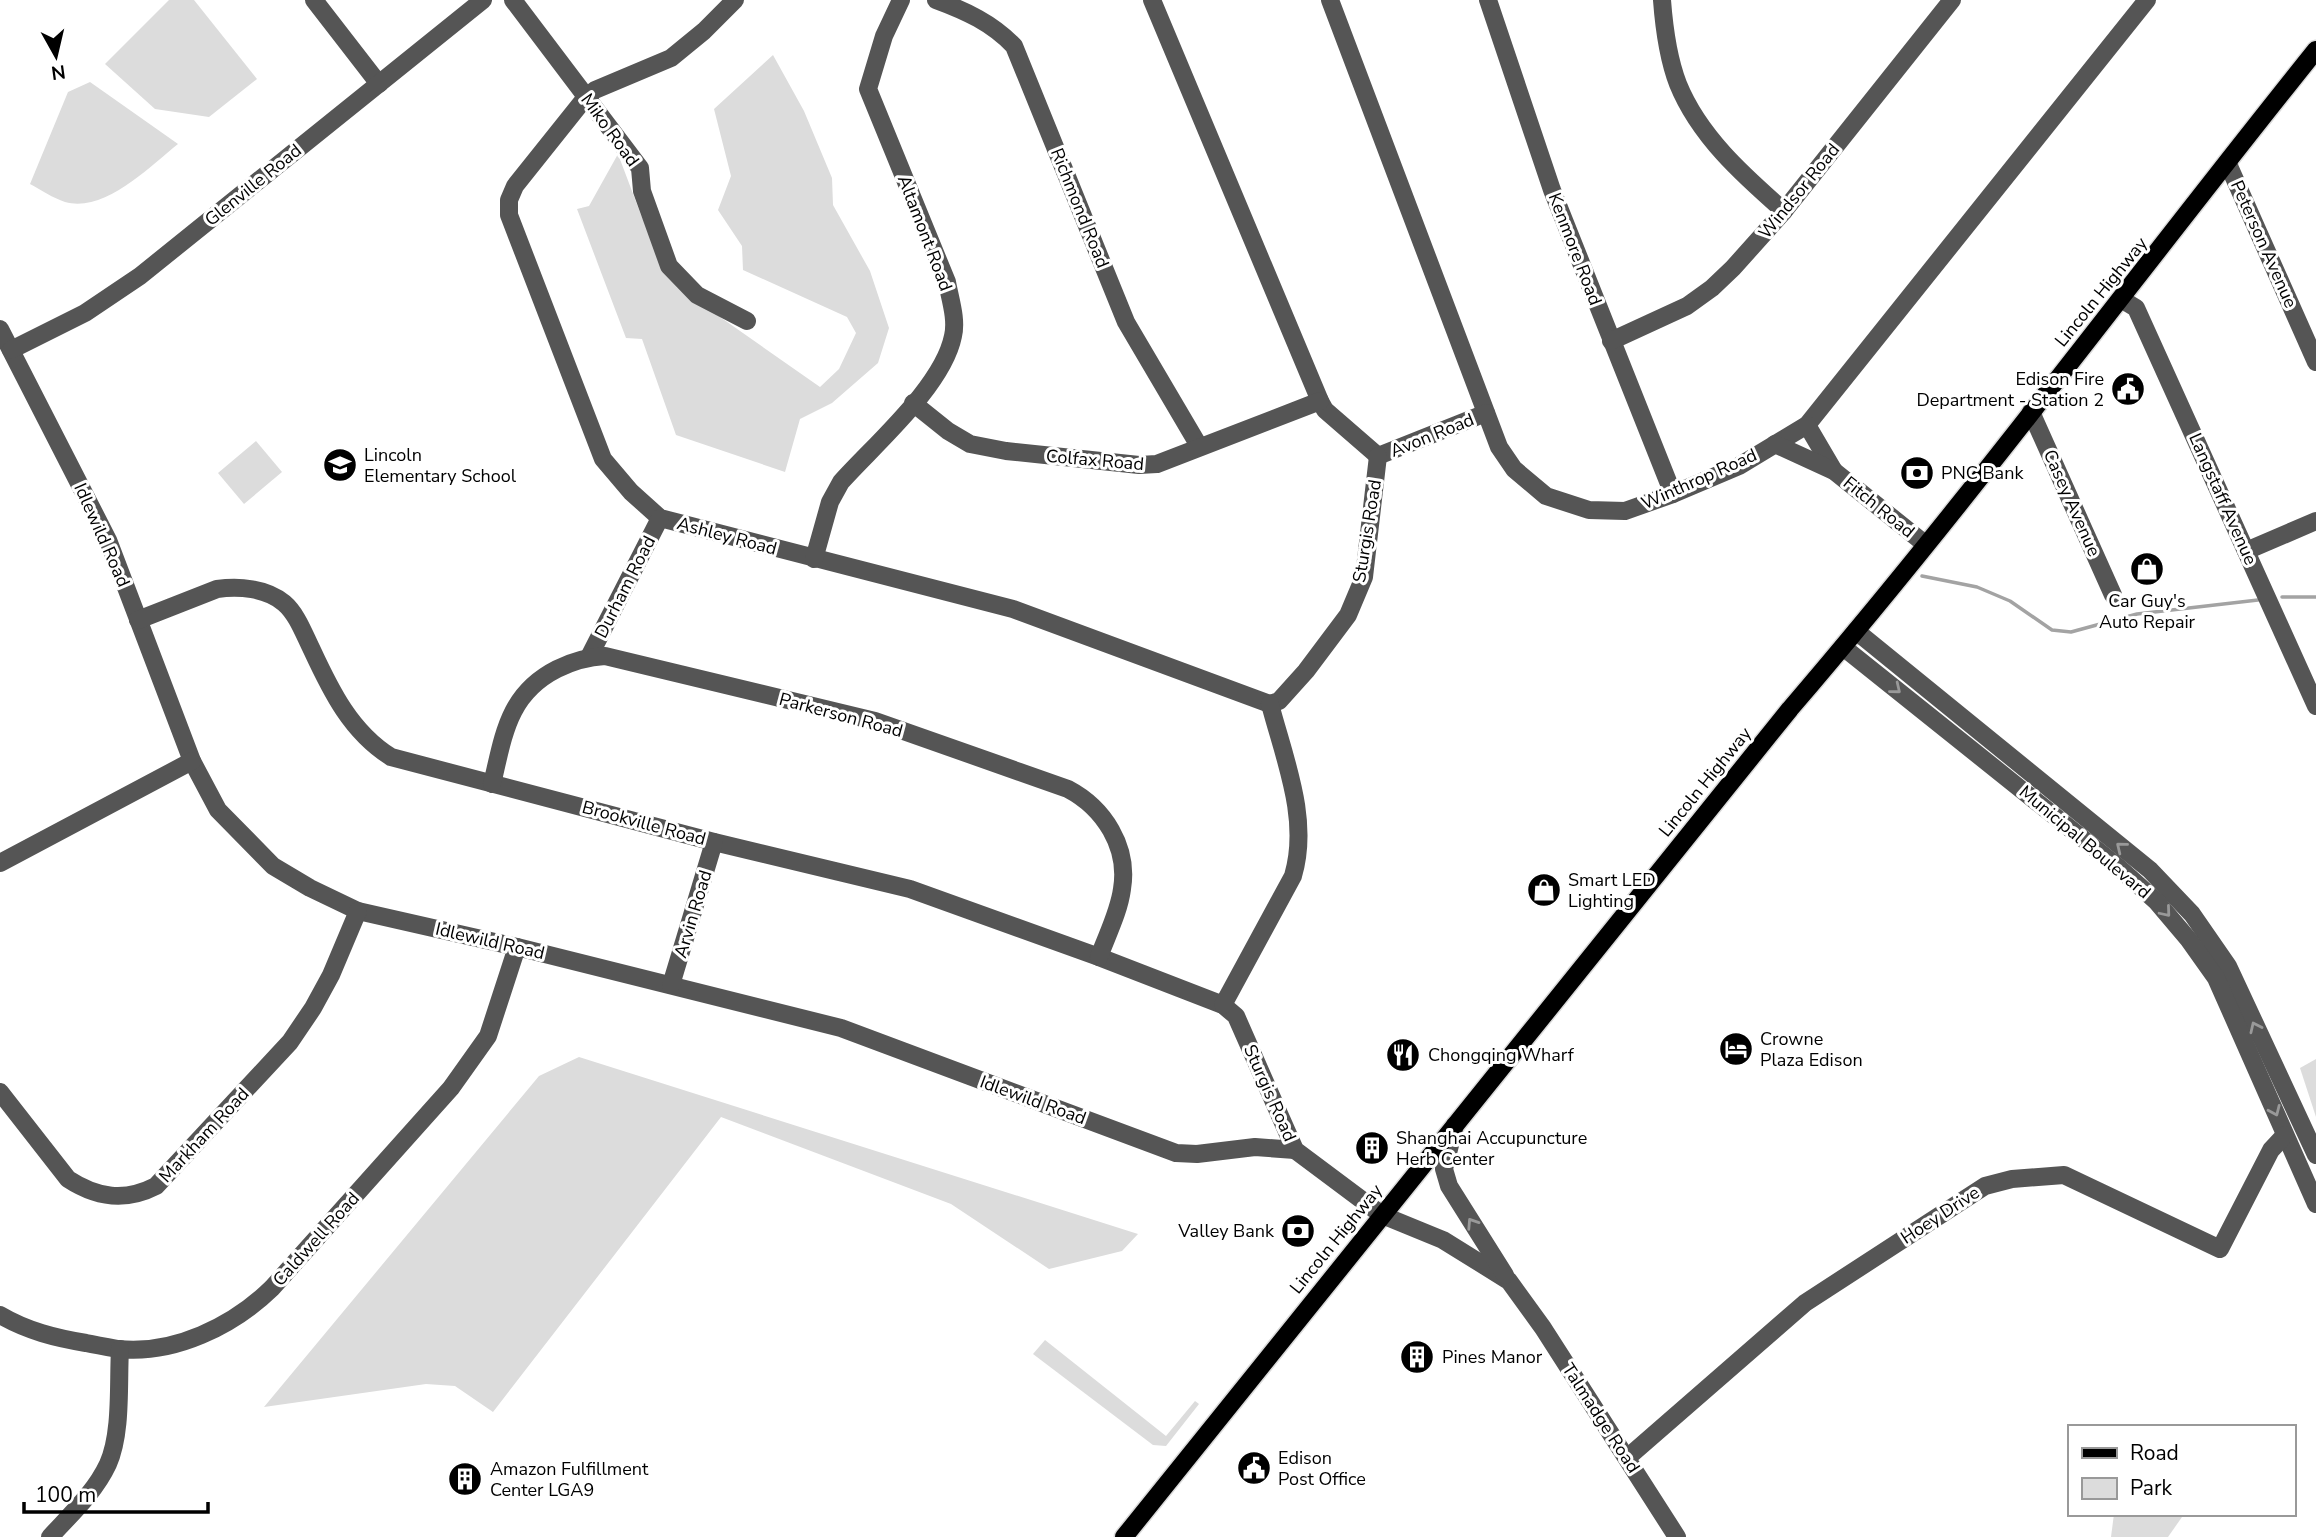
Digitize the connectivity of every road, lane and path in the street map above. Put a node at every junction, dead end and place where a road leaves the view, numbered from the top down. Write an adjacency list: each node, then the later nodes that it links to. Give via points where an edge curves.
1 (314, 0): 14 (street)
2 (483, 0): 14 (street, Glenville Road)
3 (513, 0): 15 (street, Miko Road)
4 (735, 0): 15 (street, Ashley Road, via 671,58)
5 (901, 0): 25 (street, Altamont Road, via 868,89 947,282 954,334 935,377)
6 (936, 0): 30 (street, Richmond Road, via 983,20 1014,46 1126,322)
7 (1152, 0): 24 (street, Sturgis Road)
8 (1330, 0): 27 (street, Winthrop Road)
9 (1488, 0): 21 (street, Kenmore Road, via 1552,190)
10 (1662, 0): 17 (street, via 1678,84 1699,122 1726,157)
11 (1952, 0): 17 (street, Windsor Road)
12 (2147, 0): 28 (street, Winthrop Road)
13 (2316, 50): 16 (main road, Lincoln Highway)
14 (379, 84): 22 (street, Glenville Road, via 140,276 85,313)
15 (586, 97): 19 (street, Miko Road, via 640,168 642,191 669,266 697,295); 34 (street, Ashley Road, via 515,186 509,215 603,459)
16 (2228, 164): 18 (main road, Lincoln Highway); 23 (street, Peterson Avenue)
17 (1784, 211): 21 (street, Windsor Road, via 1712,288 1687,306)
18 (2121, 299): 26 (main road, Lincoln Highway); 37 (street, Langstaff Avenue, via 2136,308)
19 (747, 321)
20 (0, 329): 22 (street, Idlewild Road)
21 (1611, 341): 33 (street, Kenmore Road)
22 (11, 350): 40 (street, Idlewild Road, via 108,540)
23 (2316, 362)
24 (1321, 401): 30 (street, Colfax Road); 31 (street, Sturgis Road, via 1325,410)
25 (914, 403): 30 (street, Colfax Road, via 970,444 1006,452 1139,465 1157,464); 38 (street, Altamont Road, via 841,482 830,502)
26 (2031, 412): 36 (main road, Lincoln Highway); 39 (street, Casey Avenue)
27 (1486, 413): 31 (street, Avon Road); 33 (street, Winthrop Road, via 1499,447 1514,469 1546,496 1589,510 1625,511)
28 (1807, 425): 29 (street, Winthrop Road); 32 (street, Fitch Road)
29 (1775, 444): 32 (street, Fitch Road); 33 (street, Winthrop Road, via 1739,466)
30 (1199, 446)
31 (1378, 456): 44 (street, Sturgis Road, via 1364,577 1348,615 1306,671 1279,701)
32 (1834, 471): 36 (street, Fitch Road)
33 (1673, 494)
34 (660, 518): 38 (street, Ashley Road); 43 (street, Durham Road)
35 (2316, 521): 37 (street)
36 (1925, 544): 41 (main road, Lincoln Highway)
37 (2246, 551): 45 (street, Langstaff Avenue)
38 (814, 559): 44 (street, Ashley Road, via 1013,609)
39 (2113, 595)
40 (138, 620): 46 (street, Idlewild Road); 47 (street, Brookville Road, via 217,589 266,593 284,603 295,617 338,703 379,749 406,762)
41 (1856, 631): 42 (main road, Lincoln Highway); 59 (street, Municipal Boulevard, one-way to 41, via 2228,966 2192,914 2150,870)
42 (1843, 647): 56 (main road, Lincoln Highway); 57 (street, Municipal Boulevard, one-way to 57, via 2156,901 2216,978)
43 (589, 657): 47 (street, Parkerson Road, via 540,678 517,702 505,727); 52 (street, Parkerson Road, via 605,656 875,721 1081,796 1107,822 1122,865 1122,889)
44 (1270, 704): 54 (street, via 1295,800 1297,861)
45 (2316, 706)
46 (192, 761): 49 (street); 50 (street, Idlewild Road, via 218,810 265,858)
47 (492, 784): 48 (street, Brookville Road)
48 (714, 842): 52 (street, Brookville Road, via 910,889); 53 (street, Arvin Road)
49 (0, 863)
50 (358, 911): 51 (street, Idlewild Road); 55 (street, Markham Road, via 331,975 290,1042 147,1191 121,1198 68,1179)
51 (517, 947): 53 (street, Idlewild Road); 64 (street, Caldwell Road, via 488,1036 451,1088 272,1288 252,1308 196,1337 162,1346)
52 (1099, 957): 54 (street, Brookville Road)
53 (671, 985): 58 (street, Idlewild Road, via 841,1028 1176,1153 1255,1147)
54 (1223, 1004): 58 (street, Sturgis Road, via 1236,1016)
55 (0, 1092)
56 (1455, 1123): 61 (main road, Lincoln Highway); 62 (street, one-way to 56, via 1449,1186 1444,1170)
57 (2285, 1135): 60 (street, Municipal Boulevard); 65 (street, Hoey Drive, via 2271,1150 2220,1250 2064,1175 2024,1177 1985,1186 1805,1303)
58 (1295, 1150): 61 (street, Sturgis Road)
59 (2316, 1155)
60 (2316, 1205)
61 (1382, 1214): 62 (street, Talmadge Road, via 1443,1240); 67 (main road, Lincoln Highway)
62 (1509, 1281): 65 (street, Talmadge Road)
63 (0, 1315): 64 (street, Caldwell Road, via 65,1340)
64 (120, 1349): 66 (street, via 116,1436 109,1462 92,1490)
65 (1627, 1458): 68 (street, Talmadge Road)
66 (50, 1537)
67 (1124, 1537)
68 (1677, 1537)

